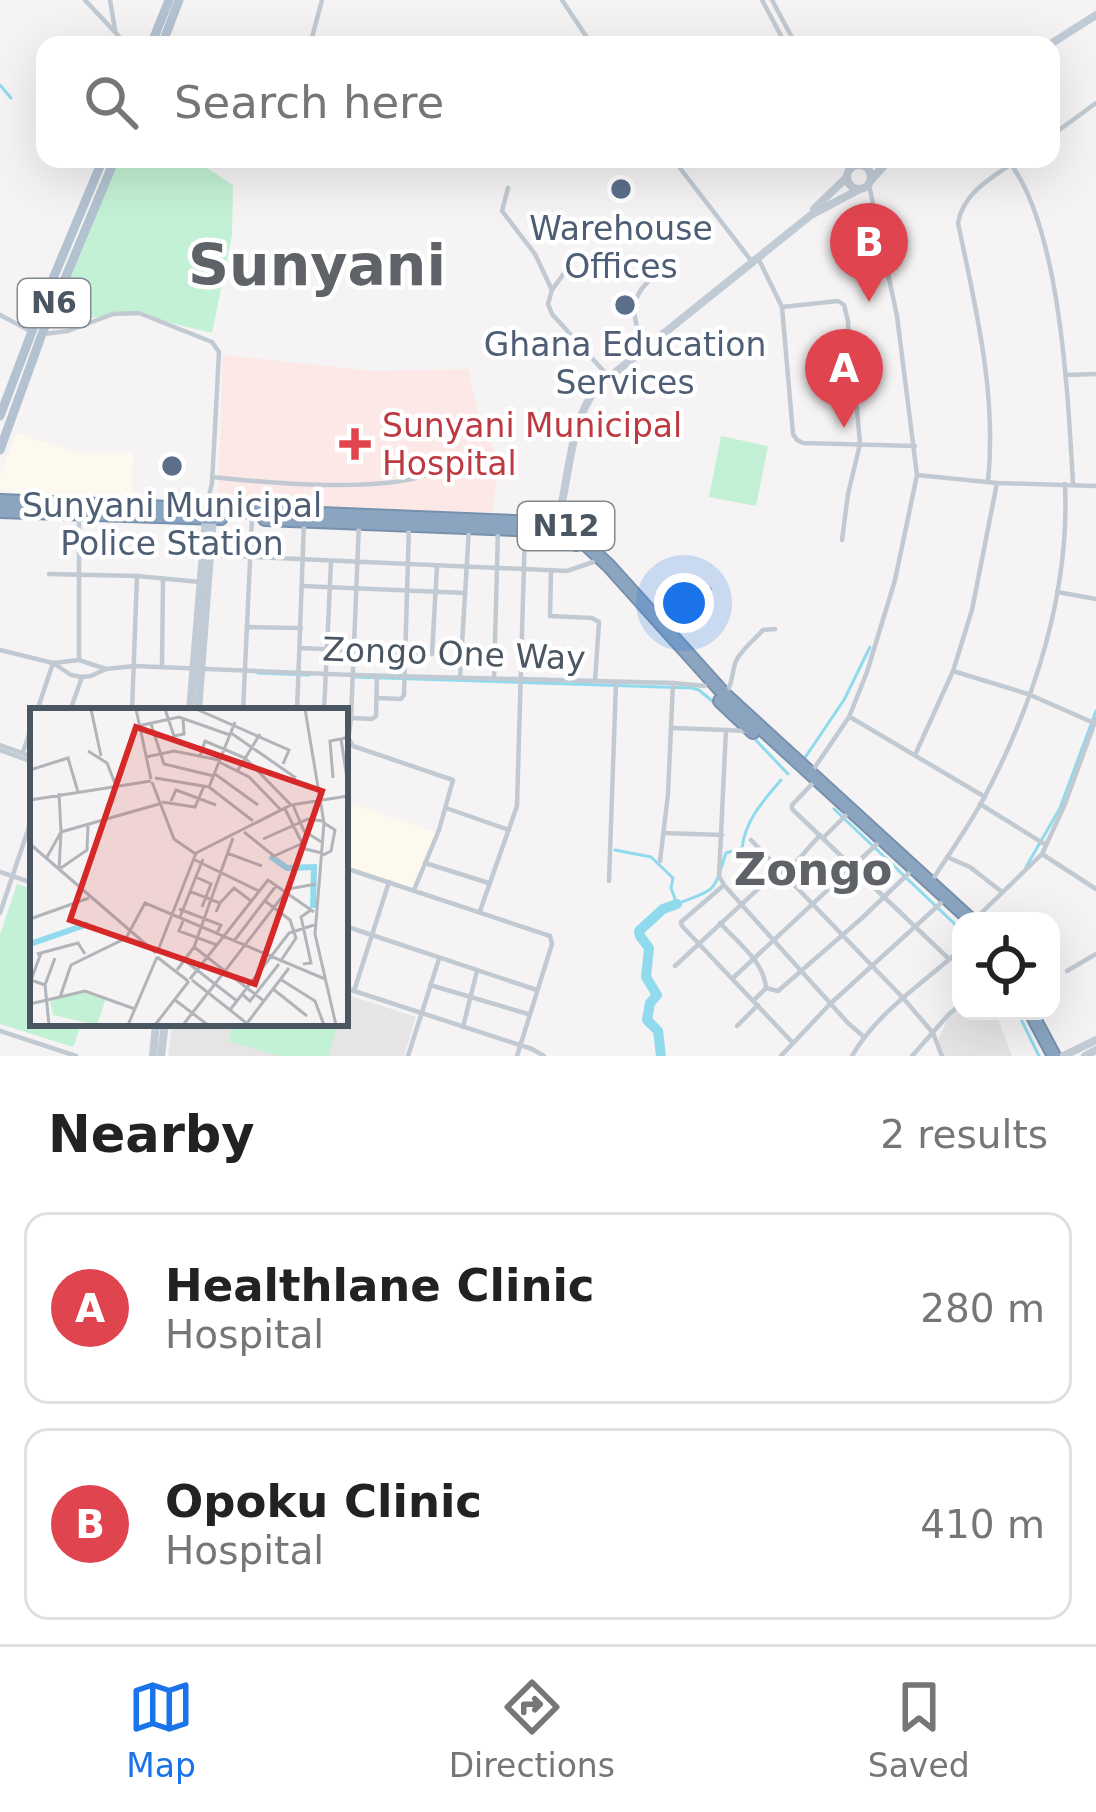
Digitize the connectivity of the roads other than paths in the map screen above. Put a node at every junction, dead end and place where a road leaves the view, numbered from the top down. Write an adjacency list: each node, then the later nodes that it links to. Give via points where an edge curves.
1 (85, 0): 10 (street)
2 (110, 0): 10 (street)
3 (169, 0): 11 (main road)
4 (179, 0): 12 (main road)
5 (322, 0): 13 (street)
6 (562, 0): 14 (street)
7 (761, 0): 15 (street)
8 (772, 0): 16 (street)
9 (1096, 15): 17 (main road)
10 (116, 35)
11 (155, 36)
12 (165, 36)
13 (312, 36)
14 (586, 36)
15 (780, 36)
16 (791, 36)
17 (1060, 38)
18 (1096, 103): 19 (street)
19 (1060, 129)
20 (100, 168): 39 (main road, N6)
21 (111, 168): 39 (main road, N6)
22 (680, 168): 33 (street)
23 (846, 168): 29 (street)
24 (855, 168): 29 (main road)
25 (865, 168): 30 (main road)
26 (882, 168): 30 (main road)
27 (1002, 168): 51 (street, via 960,207 958,223 990,399)
28 (1012, 168): 42 (street, via 1043,235)
29 (848, 174): 30 (main road, via 852,188); 32 (main road)
30 (865, 186): 32 (main road); 46 (street, via 897,316)
31 (508, 188): 36 (street, via 502,211)
32 (811, 215): 33 (main road)
33 (756, 260): 37 (street); 40 (main road)
34 (572, 262): 36 (street)
35 (649, 281): 40 (street, via 632,312)
36 (552, 290): 43 (street, via 552,314)
37 (782, 308): 45 (street, via 796,440); 45 (street, via 844,305)
38 (0, 315): 39 (street)
39 (37, 333): 44 (main road, N6); 47 (main road, N6); 50 (street, via 139,313 212,342 219,352)
40 (644, 349): 43 (main road)
41 (1096, 374): 42 (street)
42 (1064, 375): 53 (street)
43 (609, 376): 64 (main road, via 584,410)
44 (0, 416)
45 (860, 444): 46 (street); 68 (street)
46 (915, 446): 49 (street)
47 (0, 450)
48 (435, 472): 50 (street, via 370,484)
49 (917, 475): 51 (street); 135 (street, via 895,580)
50 (212, 477): 58 (street)
51 (988, 482): 52 (street)
52 (997, 483): 53 (street); 111 (street)
53 (1069, 484): 54 (street); 93 (street)
54 (1096, 485)
55 (0, 501): 56 (highway, N12)
56 (79, 508): 57 (highway, N12); 58 (highway, N12); 82 (street)
57 (0, 511)
58 (210, 514): 59 (highway, N12); 61 (highway, N12); 69 (main road); 85 (main road)
59 (252, 518): 61 (highway, N12); 70 (street)
60 (336, 518): 61 (highway, N12); 62 (highway, N12); 64 (highway, N12)
61 (313, 519): 71 (street)
62 (359, 523): 63 (highway, N12); 74 (street)
63 (409, 525): 65 (highway, N12); 75 (street)
64 (556, 527): 67 (highway, N12); 73 (highway, N12); 98 (highway, N12, via 571,529)
65 (469, 528): 66 (highway, N12); 77 (street)
66 (498, 529): 67 (highway, N12); 78 (street)
67 (525, 530): 79 (street)
68 (842, 540)
69 (209, 555): 70 (street); 108 (main road)
70 (250, 557): 71 (street); 95 (street)
71 (303, 560): 72 (street); 86 (street)
72 (331, 562): 74 (street); 87 (street)
73 (593, 562): 80 (street); 124 (highway, N12)
74 (357, 563): 75 (street); 88 (street)
75 (408, 566): 76 (street); 90 (street)
76 (437, 566): 77 (street); 91 (street)
77 (466, 567): 78 (street); 92 (street)
78 (496, 568): 79 (street); 119 (street)
79 (523, 568): 80 (street); 120 (street)
80 (550, 570): 121 (street, via 550,616 598,622)
81 (49, 574): 82 (street)
82 (79, 575): 83 (street); 104 (street)
83 (137, 576): 84 (street); 106 (street)
84 (163, 578): 85 (street); 107 (street)
85 (201, 582): 108 (main road)
86 (302, 586): 87 (street); 96 (street)
87 (329, 587): 88 (street); 101 (street)
88 (356, 588): 90 (street); 102 (street)
89 (710, 589): 98 (street, via 692,596 684,624)
90 (407, 590): 91 (street); 103 (street)
91 (436, 591): 92 (street); 103 (street, via 432,654)
92 (465, 592): 118 (street)
93 (1057, 592): 94 (street); 125 (street)
94 (1096, 599)
95 (247, 627): 96 (street); 110 (street)
96 (301, 628): 99 (street)
97 (776, 629): 126 (street, via 763,630 738,657)
98 (671, 635): 126 (highway, N12)
99 (300, 648): 101 (street); 112 (street)
100 (0, 650): 105 (street)
101 (326, 650): 102 (street); 113 (street)
102 (355, 651): 103 (street); 114 (street)
103 (405, 653): 116 (street)
104 (80, 660): 105 (street); 109 (street)
105 (53, 663): 117 (street); 128 (street)
106 (134, 666): 107 (street, Zongo One Way); 109 (street, Zongo One Way); 130 (street)
107 (161, 667): 108 (street, Zongo One Way)
108 (198, 668): 110 (street, Zongo One Way); 131 (main road)
109 (106, 669): 117 (street)
110 (245, 670): 112 (street, Zongo One Way); 132 (street)
111 (953, 671): 125 (street); 146 (street)
112 (299, 672): 113 (street, Zongo One Way); 133 (street)
113 (326, 674): 114 (street, Zongo One Way); 134 (street)
114 (353, 675): 115 (street, Zongo One Way); 136 (street)
115 (377, 676): 116 (street, Zongo One Way); 127 (street)
116 (404, 676): 118 (street, Zongo One Way); 127 (street, via 404,699)
117 (82, 677): 129 (street)
118 (460, 678): 119 (street, Zongo One Way)
119 (494, 679): 120 (street, Zongo One Way)
120 (520, 680): 121 (street, Zongo One Way); 155 (street, via 517,806)
121 (595, 681): 122 (street, Zongo One Way)
122 (616, 682): 123 (street, Zongo One Way); 172 (street)
123 (673, 683): 124 (street, Zongo One Way); 138 (street)
124 (705, 686): 141 (highway, N12)
125 (1028, 694): 137 (street); 150 (street)
126 (725, 695): 149 (highway, N12)
127 (377, 698): 136 (street, via 375,718)
128 (38, 708)
129 (71, 708)
130 (132, 708)
131 (194, 708)
132 (243, 708)
133 (297, 708)
134 (324, 708)
135 (849, 717): 146 (street); 149 (street)
136 (350, 718): 140 (street)
137 (1095, 721): 161 (street)
138 (671, 728): 139 (street); 156 (street)
139 (726, 730): 141 (street); 157 (street)
140 (348, 731)
141 (752, 731): 149 (highway, N12)
142 (30, 732): 145 (street)
143 (348, 738): 152 (street, via 452,780)
144 (0, 748): 145 (street); 148 (street)
145 (23, 753): 147 (street)
146 (914, 755): 150 (street)
147 (30, 757)
148 (30, 758)
149 (811, 778): 153 (highway, N12); 158 (street, via 791,806); 176 (highway, N12)
150 (985, 796): 151 (street)
151 (980, 804): 161 (street); 163 (street)
152 (446, 808): 155 (street); 165 (street)
153 (846, 815): 158 (street); 160 (highway, N12)
154 (30, 824): 171 (street)
155 (508, 830): 177 (street)
156 (664, 833): 157 (street); 164 (street)
157 (722, 835): 175 (street)
158 (822, 837): 166 (street); 168 (street)
159 (751, 840): 168 (street)
160 (877, 844): 166 (street); 170 (highway, N12)
161 (1046, 845): 162 (street)
162 (1042, 854): 178 (street); 180 (street)
163 (947, 857): 176 (street); 180 (street)
164 (660, 861)
165 (425, 863): 177 (street); 179 (street)
166 (854, 867): 181 (street); 184 (street)
167 (348, 869): 174 (street)
168 (784, 871): 183 (street); 184 (street)
169 (0, 872): 171 (street)
170 (909, 873): 181 (street); 182 (highway, N12)
171 (12, 876): 173 (street); 188 (street)
172 (609, 881)
173 (30, 882)
174 (388, 882): 179 (street); 194 (street)
175 (722, 882): 183 (street); 196 (street, via 681,922)
176 (931, 882): 186 (highway, N12)
177 (489, 883): 185 (street)
178 (1096, 889)
179 (414, 890): 185 (street)
180 (1004, 893): 187 (street)
181 (884, 898): 192 (street); 193 (street)
182 (941, 903): 189 (highway, N12); 192 (street)
183 (741, 905): 190 (street); 195 (street)
184 (813, 906): 193 (street); 195 (street)
185 (480, 911): 212 (street, via 551,939)
186 (963, 912)
187 (982, 912)
188 (0, 913)
189 (952, 913)
190 (720, 923): 196 (street); 199 (street)
191 (348, 927): 194 (street)
192 (916, 928): 201 (street); 203 (street)
193 (843, 934): 203 (street); 205 (street)
194 (371, 935): 200 (street); 211 (street)
195 (772, 940): 199 (street); 205 (street)
196 (697, 943): 202 (street); 207 (street)
197 (1096, 954): 206 (street)
198 (952, 956): 201 (street)
199 (753, 958): 207 (street); 209 (street)
200 (439, 959): 204 (street); 208 (street)
201 (949, 959): 214 (street)
202 (675, 966)
203 (874, 966): 214 (street); 216 (street)
204 (477, 971): 212 (street); 213 (street)
205 (801, 971): 209 (street, via 778,991); 216 (street)
206 (1066, 971)
207 (733, 978): 215 (street)
208 (430, 986): 213 (street); 218 (street)
209 (766, 988): 215 (street)
210 (348, 989): 211 (street)
211 (354, 991): 218 (street)
212 (537, 991): 219 (street)
213 (471, 997): 219 (street); 223 (street)
214 (904, 999): 225 (street); 226 (street)
215 (756, 1002): 222 (street); 228 (street)
216 (830, 1004): 226 (street); 228 (street)
217 (952, 1012): 225 (street)
218 (421, 1014): 223 (street); 234 (street)
219 (530, 1015): 229 (street)
220 (1032, 1020): 231 (highway)
221 (161, 1026): 233 (main road)
222 (737, 1026)
223 (463, 1027): 229 (street)
224 (0, 1031): 232 (street)
225 (933, 1033): 239 (street); 240 (street)
226 (863, 1037): 238 (street)
227 (1096, 1040): 231 (main road)
228 (792, 1042): 237 (street)
229 (520, 1046): 235 (street); 236 (street)
230 (1096, 1050): 231 (main road)
231 (1056, 1053)
232 (76, 1056)
233 (157, 1056)
234 (408, 1056)
235 (517, 1056)
236 (544, 1056)
237 (781, 1056)
238 (852, 1056)
239 (912, 1056)
240 (942, 1056)

